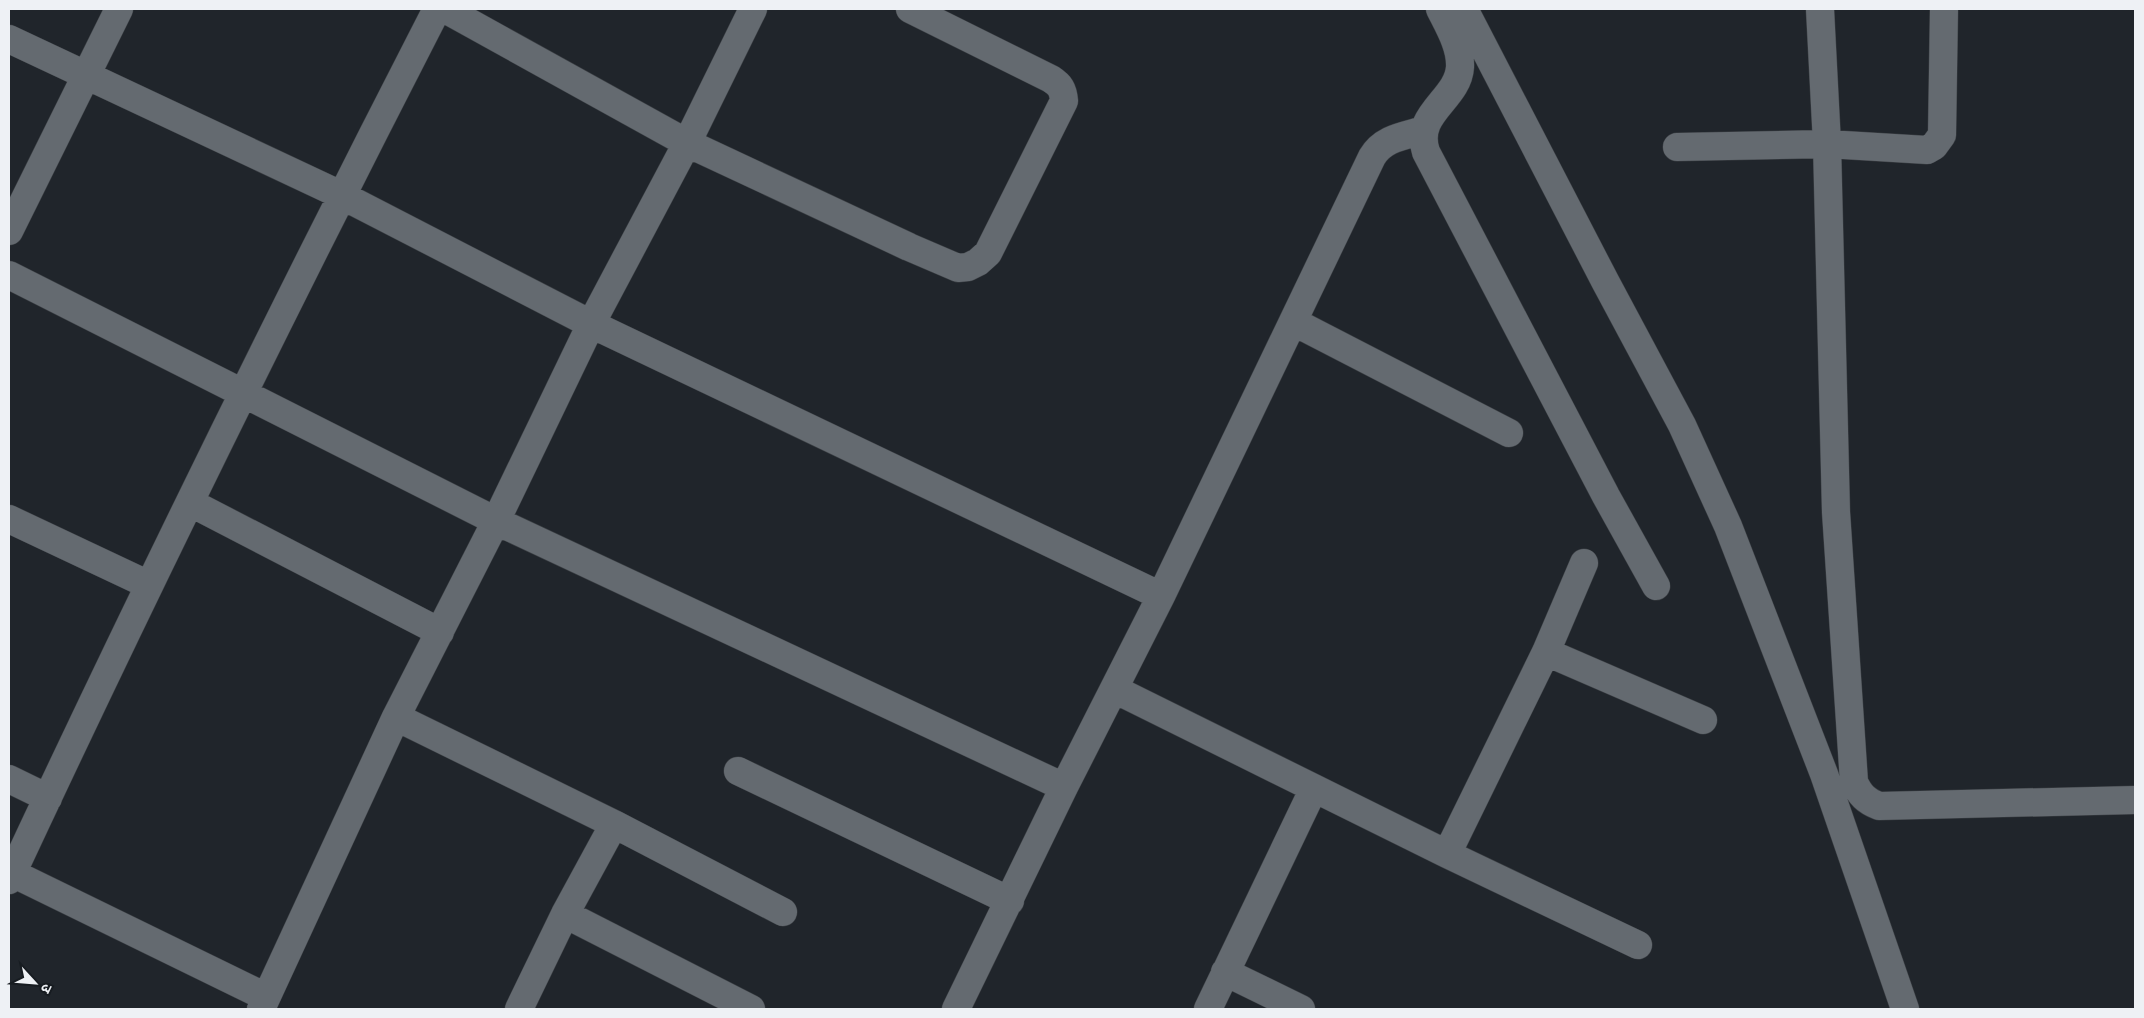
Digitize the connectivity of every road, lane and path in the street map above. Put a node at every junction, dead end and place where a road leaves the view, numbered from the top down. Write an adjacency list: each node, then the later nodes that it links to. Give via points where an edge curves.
1 (119, 9): 11 (street)
2 (436, 9): 16 (street)
3 (445, 9): 13 (street)
4 (753, 9): 13 (street)
5 (910, 9): 13 (street, via 1051,79 1064,92 1064,101 988,253 978,262 958,268)
6 (1440, 9): 12 (street, via 1457,45 1460,68 1457,82)
7 (1464, 9): 55 (street, via 1682,425 1728,526 1824,774)
8 (1820, 9): 14 (street)
9 (1944, 9): 14 (street, via 1942,135 1939,140 1928,150)
10 (9, 38): 11 (street)
11 (86, 76): 16 (street); 17 (street)
12 (1424, 130): 19 (street, via 1377,148); 28 (street, via 1422,142 1434,170)
13 (687, 143): 20 (street)
14 (1827, 144): 15 (street); 40 (street, via 1836,512 1854,782 1860,794 1880,806)
15 (1677, 147)
16 (341, 195): 20 (street); 21 (street)
17 (9, 231)
18 (9, 275): 21 (street)
19 (1294, 322): 22 (street); 29 (street)
20 (591, 324): 25 (street); 29 (street)
21 (243, 394): 23 (street); 25 (street)
22 (1509, 433)
23 (191, 503): 27 (street); 30 (street)
24 (9, 519): 27 (street)
25 (496, 521): 30 (street); 37 (street)
26 (1584, 563): 31 (street)
27 (149, 585): 39 (street)
28 (1656, 586)
29 (1161, 596): 32 (street)
30 (440, 632): 33 (street)
31 (1546, 652): 34 (street); 42 (street)
32 (1114, 689): 37 (street); 38 (street)
33 (396, 718): 41 (street); 49 (street)
34 (1704, 720)
35 (738, 771): 44 (street)
36 (9, 779): 39 (street)
37 (1064, 787): 44 (street)
38 (1314, 788): 42 (street); 48 (street)
39 (48, 798): 43 (street)
40 (2135, 800)
41 (614, 824): 45 (street); 46 (street)
42 (1447, 854): 47 (street)
43 (10, 876): 49 (street)
44 (1010, 901): 52 (street)
45 (783, 912)
46 (564, 914): 50 (street); 51 (street)
47 (1638, 945)
48 (1225, 972): 53 (street); 54 (street)
49 (264, 1003)
50 (520, 1009)
51 (751, 1009)
52 (956, 1009)
53 (1208, 1009)
54 (1301, 1009)
55 (1905, 1009)

